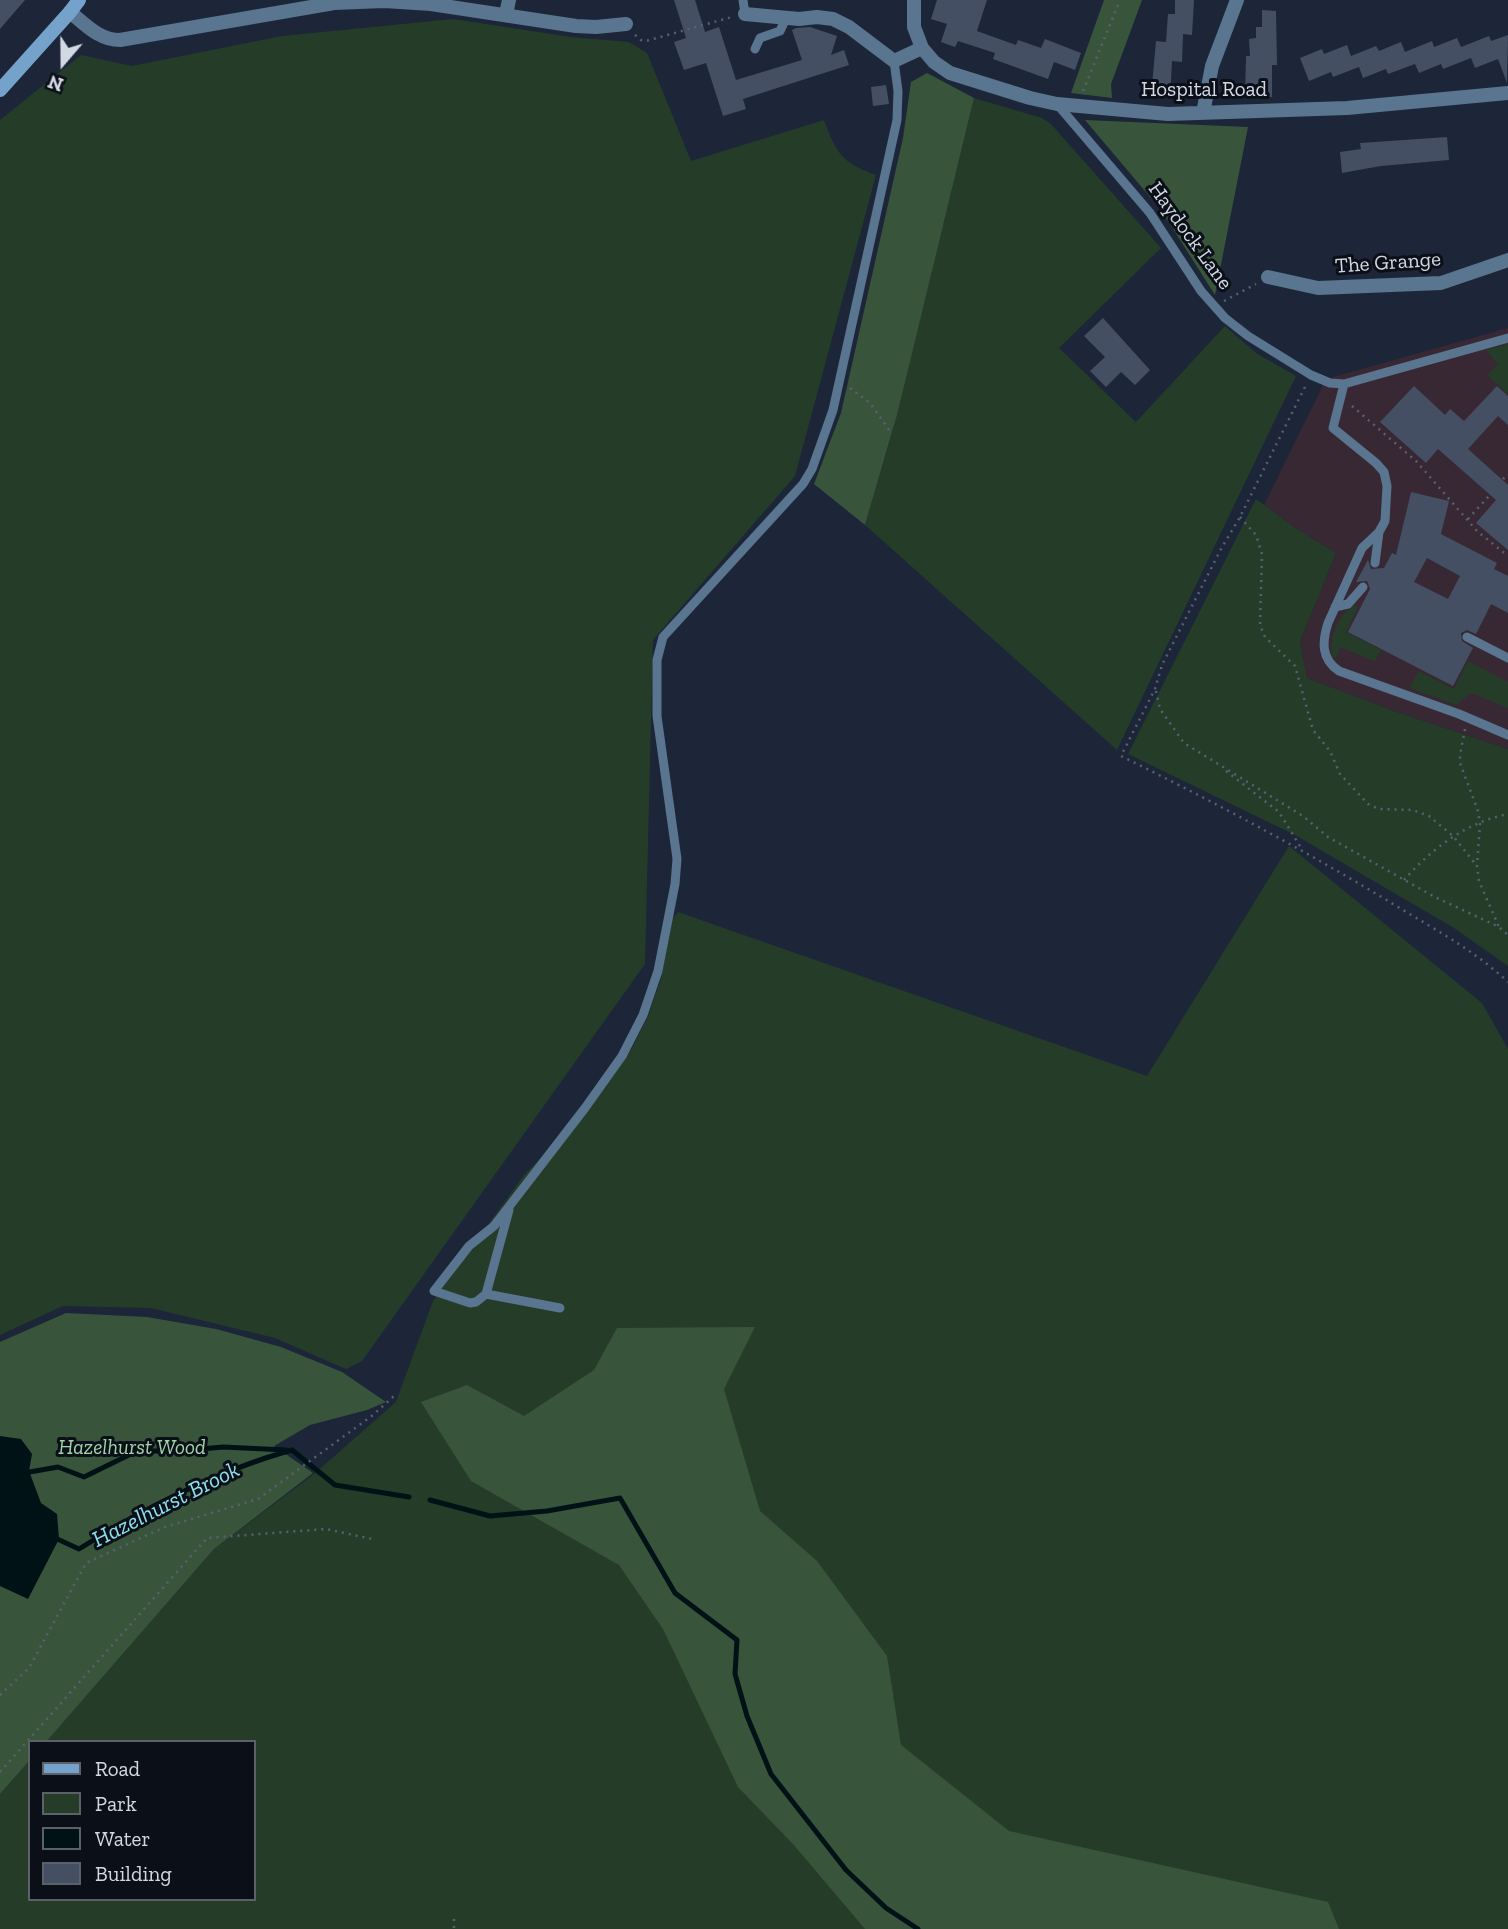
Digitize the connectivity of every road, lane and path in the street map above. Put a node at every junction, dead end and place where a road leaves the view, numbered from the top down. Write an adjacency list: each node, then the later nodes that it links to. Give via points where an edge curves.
1 (914, 0): 10 (street, via 913,18)
2 (1120, 0): 15 (path)
3 (1237, 0): 16 (street, via 1212,66)
4 (75, 6): 5 (street, via 100,36 109,40 334,3); 12 (main road)
5 (507, 7): 8 (street, via 576,26)
6 (744, 7): 7 (street); 8 (path, via 646,41)
7 (786, 18): 9 (lane, via 780,31 760,38); 11 (street, via 833,19)
8 (626, 24)
9 (755, 48)
10 (922, 48): 11 (street); 14 (street, Hospital Road, via 950,73)
11 (894, 61): 22 (lane, via 897,120)
12 (0, 90)
13 (1508, 93): 16 (street, Hospital Road, via 1347,108)
14 (1057, 104): 15 (street, Hospital Road); 19 (lane, Haydock Lane, via 1150,213)
15 (1077, 106): 16 (street, Hospital Road)
16 (1203, 114)
17 (1508, 260): 18 (street, The Grange, via 1441,283 1318,288)
18 (1268, 278): 19 (path)
19 (1214, 306): 21 (lane, Haydock Lane, via 1248,336)
20 (1508, 338): 23 (lane)
21 (1311, 375): 23 (lane, Haydock Lane); 29 (path)
22 (839, 381): 25 (path, via 870,403); 51 (lane, via 833,410 803,484 663,637 657,660 657,716 677,859 659,971 622,1056)
23 (1344, 384): 24 (lane)
24 (1341, 398): 30 (path, via 1416,461); 31 (lane, via 1334,431 1384,472 1386,516)
25 (892, 434)
26 (1508, 474): 27 (path)
27 (1503, 480)
28 (1489, 496): 30 (path)
29 (1240, 517): 38 (path, via 1162,665); 44 (path, via 1256,535 1262,554 1260,625 1265,637 1295,666 1313,730 1330,751 1340,774 1368,804 1429,816)
30 (1468, 519): 32 (path)
31 (1379, 532): 33 (lane); 35 (lane, via 1362,548)
32 (1508, 556)
33 (1375, 563)
34 (1363, 587): 35 (lane, via 1348,604)
35 (1335, 607): 39 (lane, via 1324,635 1324,651 1331,666)
36 (1467, 637): 37 (lane)
37 (1508, 658)
38 (1155, 689): 41 (path, via 1168,724 1184,743); 45 (path, via 1121,756)
39 (1468, 718): 40 (lane); 43 (path, via 1460,763)
40 (1508, 735)
41 (1210, 759): 45 (path, via 1279,812); 47 (path, via 1303,816 1328,837)
42 (1508, 814): 43 (path)
43 (1480, 824): 44 (path); 46 (path)
44 (1453, 836): 46 (path); 47 (path)
45 (1302, 850): 50 (path, via 1472,952)
46 (1477, 866): 48 (path)
47 (1404, 880): 48 (path)
48 (1499, 927): 49 (path)
49 (1508, 935)
50 (1508, 982)
51 (511, 1205): 52 (lane); 52 (lane, via 495,1226 460,1255 434,1291 470,1303)
52 (486, 1294): 53 (lane)
53 (560, 1308)
54 (394, 1396): 56 (path, via 258,1499 165,1527 86,1563 29,1668)
55 (372, 1539): 58 (path, via 326,1529 207,1538)
56 (0, 1695)
57 (28, 1740): 59 (path)
58 (28, 1740)
59 (0, 1772)
60 (454, 1919): 61 (path)
61 (454, 1929)

